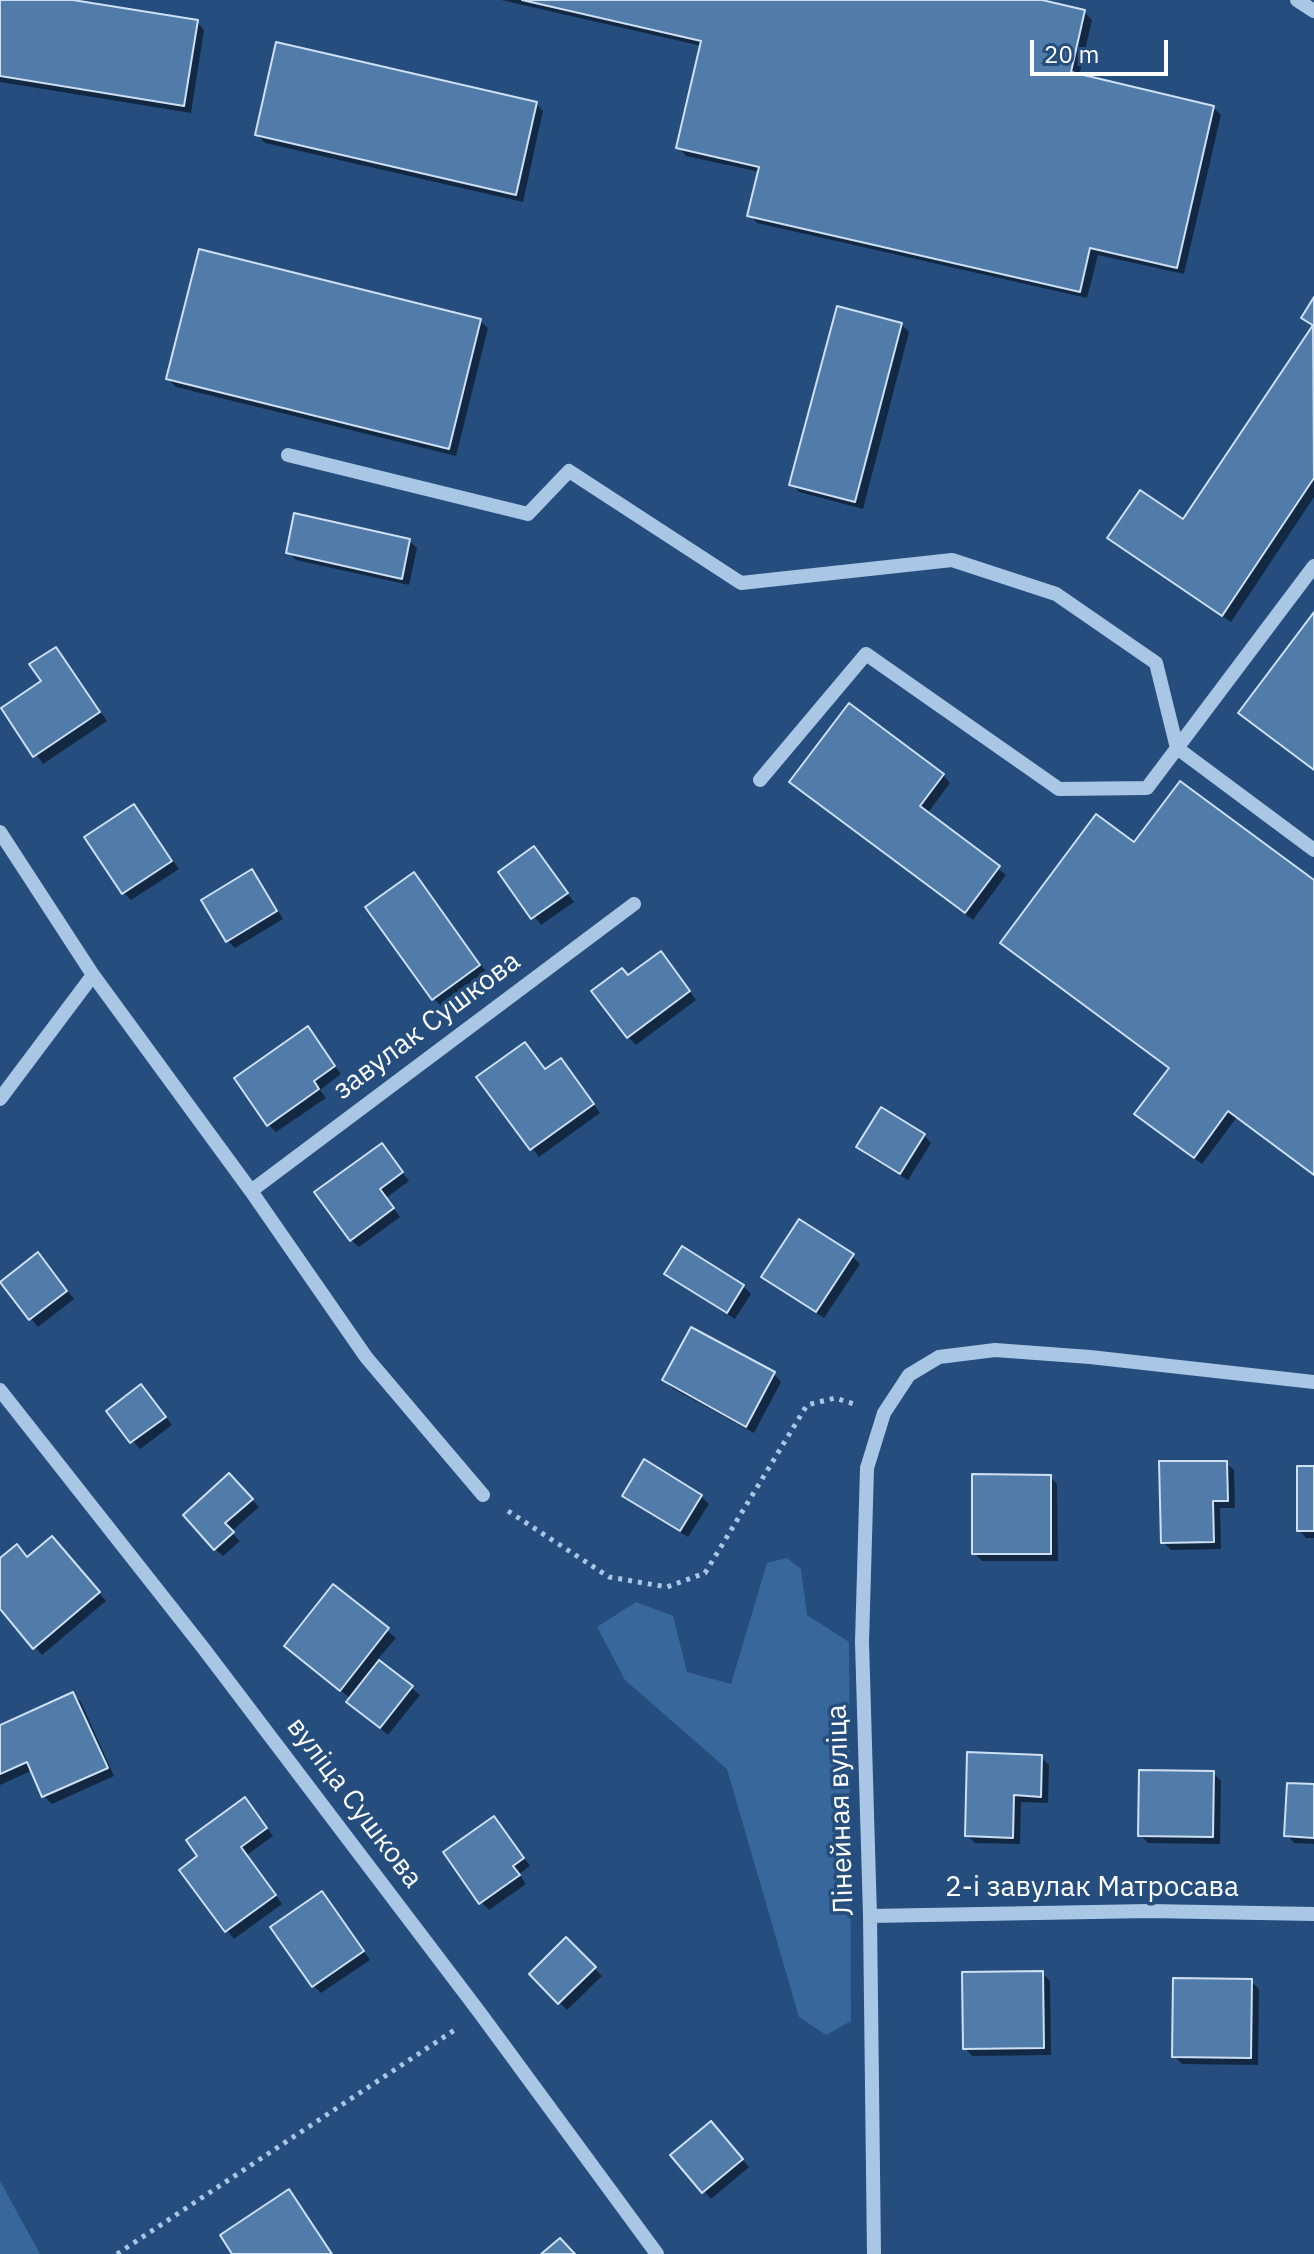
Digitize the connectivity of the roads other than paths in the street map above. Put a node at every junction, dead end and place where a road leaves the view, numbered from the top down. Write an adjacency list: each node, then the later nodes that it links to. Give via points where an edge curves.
1 (1297, 0): 2 (street)
2 (1314, 11)
3 (288, 455): 5 (street, via 528,514 569,471 741,583 952,560 1056,594 1156,663)
4 (1314, 566): 5 (street)
5 (1177, 748): 6 (street, via 1147,788 1059,789 866,654); 8 (street)
6 (760, 780)
7 (0, 832): 10 (street)
8 (1314, 850)
9 (634, 904): 12 (street, завулак Сушкова)
10 (93, 975): 11 (street); 12 (street)
11 (0, 1099)
12 (251, 1191): 15 (street, via 366,1357)
13 (1314, 1382): 17 (street, Лінейная вуліца, via 995,1350 939,1357 909,1375 884,1413 867,1468 862,1642)
14 (0, 1390): 18 (street, вуліца Сушкова, via 204,1649)
15 (483, 1495)
16 (1314, 1914): 17 (street, 2-і завулак Матросава)
17 (870, 1916): 19 (street, Лінейная вуліца)
18 (657, 2254)
19 (874, 2254)

